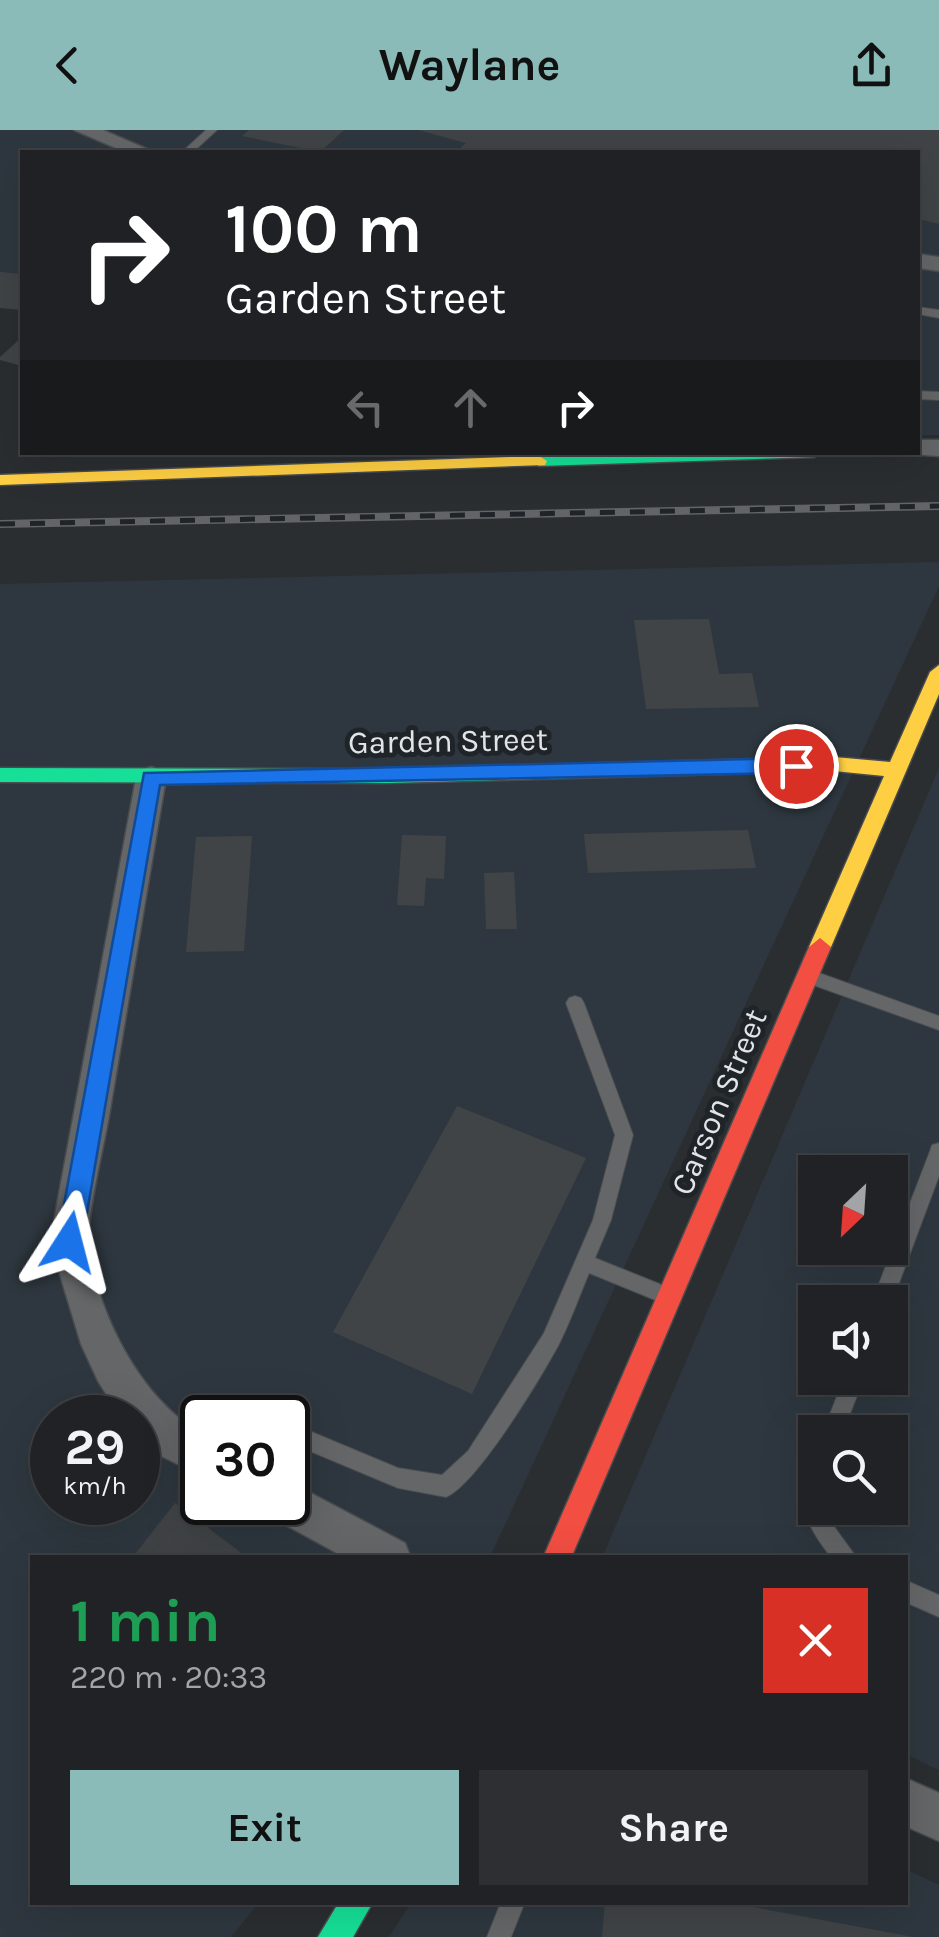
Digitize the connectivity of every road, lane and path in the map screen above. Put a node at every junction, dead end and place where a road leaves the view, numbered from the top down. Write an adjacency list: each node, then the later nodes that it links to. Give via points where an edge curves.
1 (84, 130): 3 (street)
2 (212, 130): 4 (lane)
3 (139, 150)
4 (189, 150)
5 (727, 455): 6 (street)
6 (0, 480)
7 (939, 672): 8 (street, Carson Street)
8 (897, 770): 10 (street, Garden Street, via 834,764); 11 (street, Carson Street)
9 (0, 774): 10 (street, Garden Street)
10 (151, 778): 19 (street, via 69,1242 100,1346 122,1385 162,1432)
11 (808, 976): 13 (lane); 17 (street, Carson Street)
12 (575, 1003): 15 (lane, via 624,1135)
13 (939, 1023)
14 (939, 1151): 16 (lane)
15 (584, 1262): 17 (lane); 18 (lane, via 552,1339 475,1458 446,1486 398,1478)
16 (888, 1285)
17 (670, 1297): 23 (street, Carson Street)
18 (310, 1441)
19 (180, 1443)
20 (310, 1515): 22 (street)
21 (820, 1525): 24 (lane)
22 (384, 1555)
23 (558, 1555)
24 (844, 1555)
25 (908, 1592): 26 (lane)
26 (939, 1606)
27 (908, 1803): 28 (street)
28 (939, 1818)
29 (356, 1905): 31 (street)
30 (512, 1905): 32 (lane)
31 (334, 1937)
32 (499, 1937)

